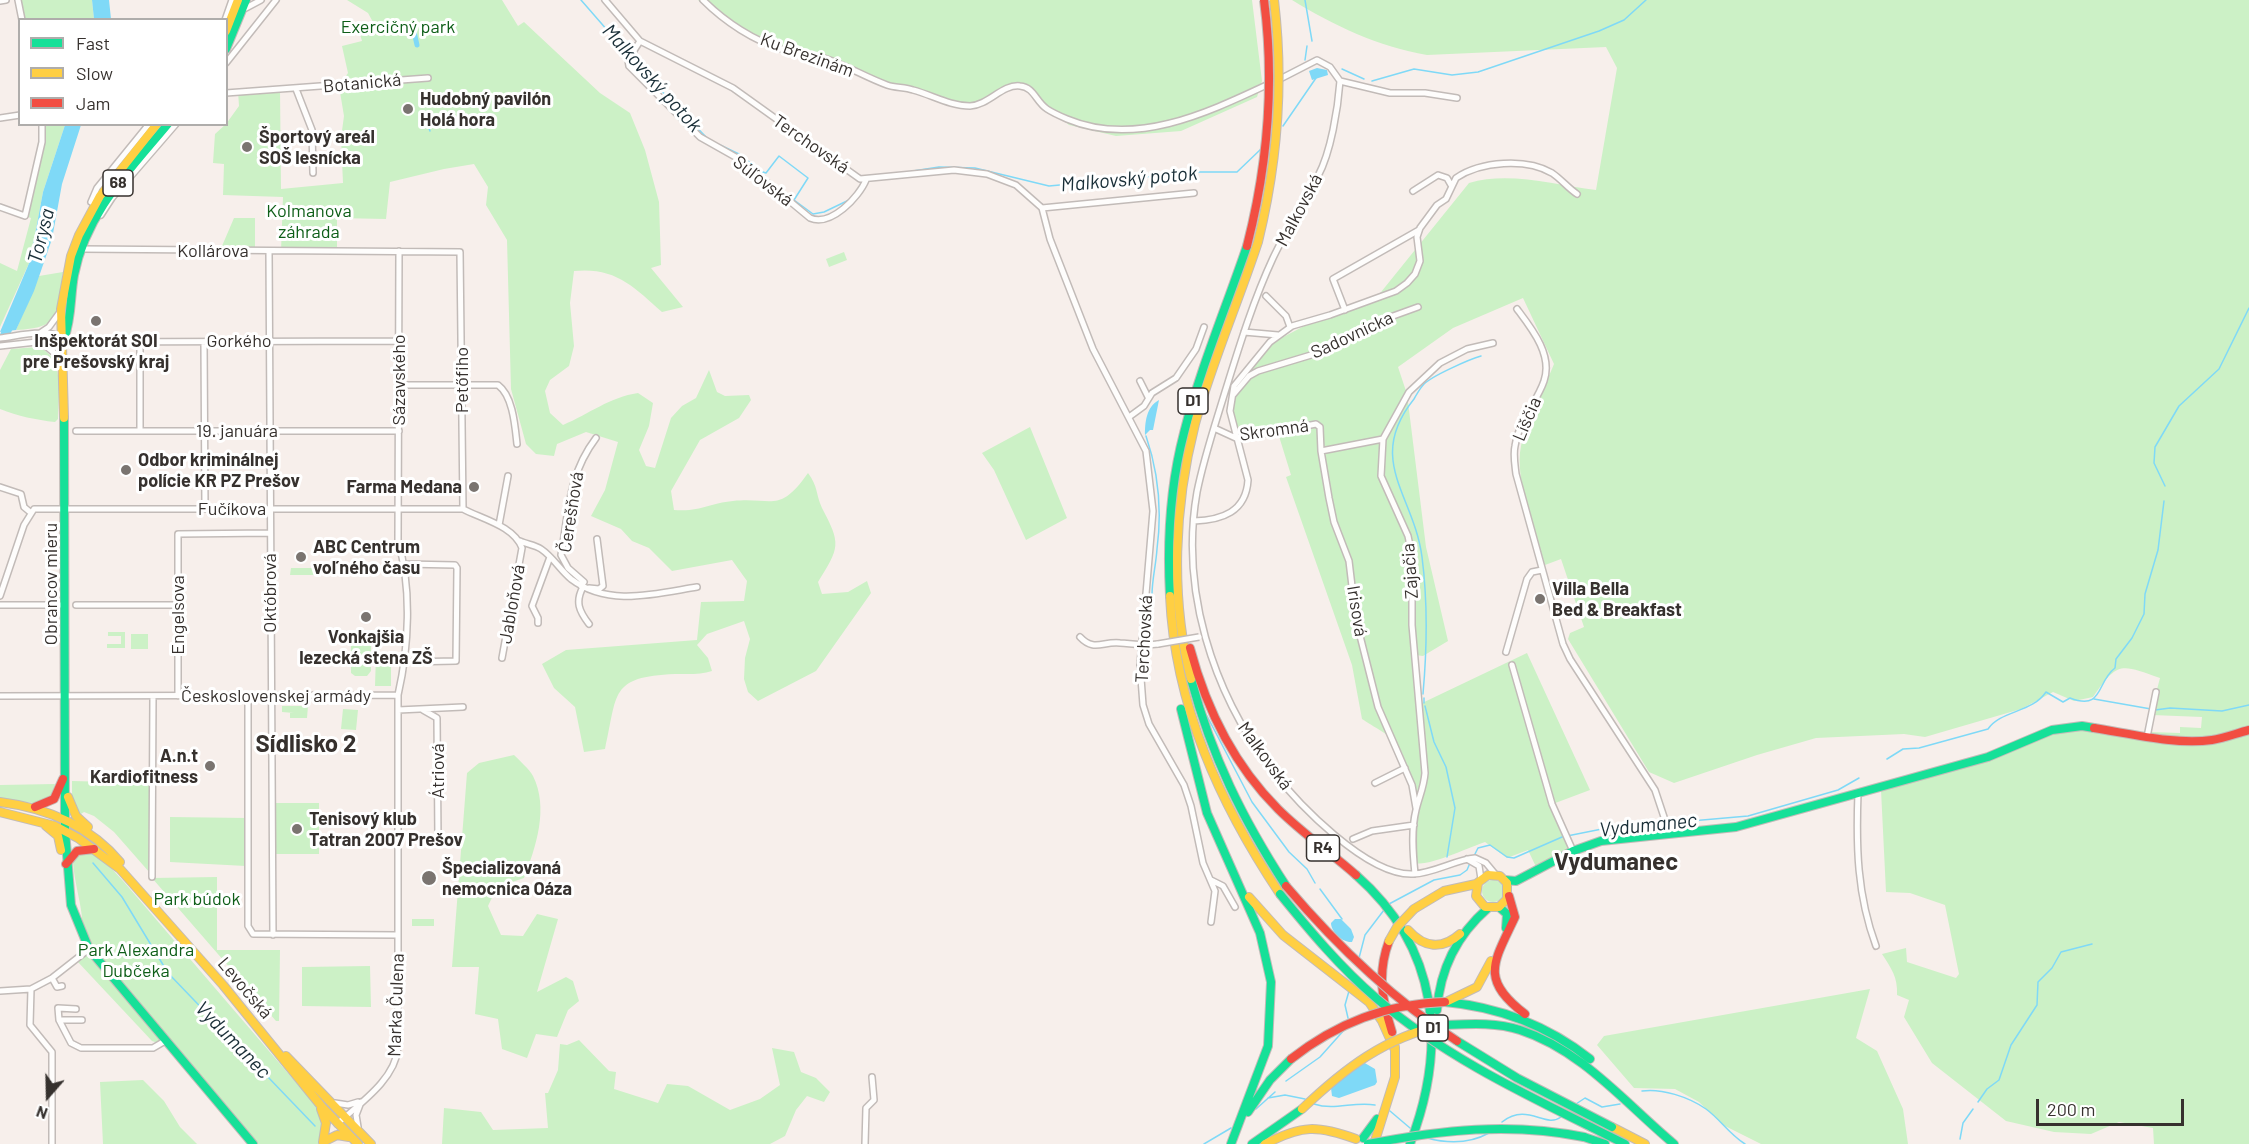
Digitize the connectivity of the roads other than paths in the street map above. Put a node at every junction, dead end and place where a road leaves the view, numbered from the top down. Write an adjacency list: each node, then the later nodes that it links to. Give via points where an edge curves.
1 (6, 0): 11 (street)
2 (18, 0): 14 (street)
3 (232, 0): 15 (street)
4 (238, 0): 16 (main road)
5 (246, 0): 13 (main road)
6 (259, 0): 12 (street); 13 (street, via 250,3)
7 (605, 0): 17 (street, Terchovská)
8 (703, 0): 21 (street, Ku Brezinám, via 736,27 765,42 825,58 890,86 969,106 1019,86 1032,91 1046,108 1068,119 1108,127 1145,129 1211,111 1317,60 1330,67)
9 (1264, 0): 117 (main road, D1, bridge, via 1270,122 1261,191 1247,246 1191,408 1174,481 1168,563)
10 (1274, 0): 105 (main road, D1, bridge, via 1280,112 1273,177 1258,242 1190,446 1178,525)
11 (0, 1)
12 (274, 2): 19 (street)
13 (241, 15): 18 (main road)
14 (22, 18)
15 (226, 18)
16 (228, 27)
17 (640, 41): 33 (street, Terchovská, via 733,88); 33 (street, Súľovská, via 628,60 629,66 699,137 739,159 810,218 820,220 853,202)
18 (228, 45)
19 (228, 60)
20 (428, 78): 22 (street, Botanická)
21 (1340, 81): 24 (street, via 1390,93); 55 (street, Malkovská, via 1320,174 1274,257)
22 (296, 88): 23 (street, Botanická); 32 (street, Botanická, via 312,130)
23 (228, 93)
24 (1457, 98)
25 (18, 115): 26 (street)
26 (0, 118)
27 (42, 126): 38 (street, via 25,216)
28 (147, 126): 40 (street, via 97,188)
29 (156, 126): 40 (main road, 68)
30 (166, 126): 42 (main road, 68, via 108,196)
31 (174, 126): 42 (street, via 112,198)
32 (313, 173)
33 (863, 179): 39 (street, Terchovská, via 944,171 987,174 1016,185)
34 (1451, 185): 35 (street, via 1447,178 1438,175); 37 (street, via 1466,171 1519,164 1553,174); 41 (street, via 1446,199)
35 (1413, 191)
36 (1194, 193): 39 (street)
37 (1577, 194)
38 (0, 207)
39 (1042, 208): 74 (street, Terchovská, via 1050,239 1094,349)
40 (87, 213): 42 (main road, 68)
41 (1419, 230): 47 (street); 52 (street, via 1420,261 1407,283)
42 (79, 246): 43 (street, Kollárova); 51 (main road, 68); 59 (main road, 68)
43 (269, 251): 44 (street, Kollárova); 60 (street, Októbrová)
44 (399, 251): 45 (street, Kollárova); 61 (street, Sázavského)
45 (460, 252): 70 (street, Petőfiho)
46 (1341, 265): 47 (street)
47 (1345, 273): 52 (street, via 1333,279)
48 (1266, 296): 54 (street, via 1286,316)
49 (1418, 307): 73 (street, Sadovnícka, via 1382,320 1321,352 1258,371 1243,382)
50 (1517, 309): 101 (street, Líščia, via 1535,332 1545,362 1544,381 1527,410 1515,445 1516,474)
51 (61, 310): 56 (street, via 49,327); 59 (main road, 68)
52 (1345, 310): 54 (street)
53 (1204, 327): 72 (street, via 1196,349 1176,378)
54 (1290, 327): 57 (street)
55 (1244, 332): 57 (street); 75 (street, Malkovská)
56 (36, 334): 58 (street); 59 (street, via 54,334)
57 (1279, 335): 73 (street, via 1234,386)
58 (0, 338)
59 (64, 339): 66 (street); 68 (main road, Obrancov mieru / 68)
60 (269, 341): 61 (street, Gorkého); 64 (street, Gorkého); 79 (street, Októbrová)
61 (399, 341): 71 (street, Sázavského)
62 (80, 342): 63 (street, Gorkého)
63 (140, 342): 64 (street, Gorkého); 77 (street)
64 (204, 342): 78 (street)
65 (1493, 343): 83 (street, Zajačia, via 1440,363 1409,392)
66 (31, 344): 67 (street); 68 (street, via 47,347)
67 (0, 346)
68 (64, 361): 89 (main road, Obrancov mieru / 68)
69 (1140, 381): 72 (street)
70 (462, 384): 71 (street); 84 (street, via 501,387 514,419); 92 (street, Petőfiho)
71 (399, 385): 80 (street, Sázavského)
72 (1148, 397): 74 (street)
73 (1229, 401): 82 (street)
74 (1129, 417): 114 (street, Terchovská, via 1146,452 1153,499)
75 (1214, 428): 82 (street, Skromná); 94 (street, Malkovská)
76 (76, 431): 77 (street, 19. januára)
77 (140, 431): 78 (street, 19. januára)
78 (205, 431): 79 (street, 19. januára); 90 (street)
79 (269, 431): 80 (street, 19. januára); 91 (street, Októbrová)
80 (399, 431): 88 (street, Sázavského)
81 (596, 438): 102 (street, Čerešňová, via 580,459 574,479 561,555)
82 (1238, 439): 85 (street, Skromná, via 1316,424 1320,427); 94 (street, via 1248,480 1243,502 1226,516)
83 (1383, 439): 85 (street, Skromná); 139 (street, Zajačia, via 1381,476 1408,536 1412,555 1412,625 1425,773)
84 (517, 444)
85 (1321, 451): 133 (street, Irisová, via 1334,522 1349,561 1356,620 1378,707)
86 (508, 476): 95 (street)
87 (0, 487): 93 (street, via 21,494 24,507)
88 (398, 508): 91 (street, Fučíkova); 92 (street, Jabloňová); 100 (street, Sázavského, via 398,541)
89 (66, 509): 90 (street, Fučíkova); 93 (street, Fučíkova, via 36,508); 108 (main road, Obrancov mieru / 68)
90 (205, 509): 91 (street, Fučíkova)
91 (270, 509): 96 (street, Októbrová)
92 (463, 509): 95 (street, Jabloňová)
93 (30, 512): 104 (street)
94 (1194, 521): 113 (street, Malkovská)
95 (500, 525): 98 (street, Jabloňová)
96 (270, 533): 106 (street, Engelsova, via 178,534); 126 (street, Októbrová)
97 (597, 539): 102 (street, Čerešňová, via 603,586 594,589)
98 (524, 546): 99 (street, Čerešňová, via 538,547); 116 (street, Jabloňová)
99 (550, 557): 102 (street, Čerešňová, via 566,575); 110 (street, Čerešňová, via 532,606)
100 (405, 564): 118 (street, Marka Čulena); 118 (street, via 457,568 456,661)
101 (1542, 570): 115 (street, via 1532,572 1527,579); 143 (street, Líščia, via 1570,659 1654,790)
102 (583, 585): 103 (street, Čerešňová, via 604,596); 111 (street, via 579,609)
103 (697, 587)
104 (0, 596)
105 (1178, 601): 166 (main road, R4, via 1202,689 1237,760 1282,813 1359,878); 209 (main road, D1, bridge, via 1186,663 1207,742 1246,827 1286,886 1351,960 1425,1022 1504,1072)
106 (178, 604): 109 (street); 124 (street, Engelsova)
107 (0, 605): 108 (street)
108 (65, 605): 127 (main road, Obrancov mieru / 68)
109 (76, 605)
110 (538, 622)
111 (589, 624)
112 (1080, 637): 114 (street, Terchovská, via 1096,646)
113 (1202, 637): 114 (street, Terchovská, bridge); 153 (street, Malkovská, via 1236,716 1282,783 1367,861 1388,871)
114 (1142, 646): 156 (street, Terchovská, via 1143,705 1158,742 1184,785 1203,863)
115 (1506, 652)
116 (502, 658)
117 (1176, 658): 152 (main road, via 1176,684 1198,785); 208 (main road, D1, bridge, via 1190,717 1217,790 1245,843 1280,894 1335,958 1409,1024 1493,1076)
118 (406, 662): 121 (street, Marka Čulena)
119 (1512, 665): 148 (street, via 1537,758)
120 (2156, 692): 132 (street)
121 (398, 695): 126 (street, Československej armády); 130 (street, Marka Čulena)
122 (0, 696): 127 (street, Československej armády)
123 (153, 696): 124 (street, Československej armády); 127 (street, Československej armády); 155 (street)
124 (178, 696): 125 (street, Československej armády)
125 (248, 696): 126 (street, Československej armády); 168 (street, via 248,926 253,934)
126 (270, 696): 168 (street, Októbrová)
127 (66, 697): 134 (main road, Obrancov mieru / 68)
128 (463, 707): 129 (street)
129 (423, 710): 130 (street); 146 (street, Átriová, via 437,718)
130 (398, 711): 169 (street, Marka Čulena)
131 (2249, 730): 132 (main road, via 2212,740)
132 (2147, 737): 136 (main road, via 2096,727 2059,728 1988,757)
133 (1405, 768): 135 (street); 139 (street, Irisová)
134 (66, 774): 138 (main road, 68, via 54,799); 141 (main road, Obrancov mieru / 68); 147 (main road, via 72,808)
135 (1375, 783)
136 (1858, 793): 143 (main road, via 1751,823); 170 (street, via 1859,880 1863,912)
137 (0, 802): 138 (main road, Levočská)
138 (34, 808): 141 (main road, Levočská)
139 (1416, 810): 142 (street, Zajačia)
140 (0, 812): 144 (main road, Levočská); 150 (main road, via 54,831)
141 (65, 820): 144 (main road, Obrancov mieru / 68); 147 (main road, Levočská)
142 (1414, 825): 145 (street, via 1372,831); 153 (street, Zajačia)
143 (1667, 826): 148 (main road)
144 (65, 830): 147 (main road, Levočská); 150 (main road, Obrancov mieru)
145 (1353, 839)
146 (438, 840)
147 (106, 851): 150 (main road, via 84,848 75,852); 183 (main road, Levočská)
148 (1572, 851): 151 (main road)
149 (1477, 861): 153 (street, Malkovská, via 1467,859); 154 (street, via 1486,863); 158 (street, via 1482,869)
150 (65, 866): 171 (main road, via 69,902)
151 (1537, 871): 157 (main road, via 1516,881); 161 (main road)
152 (1233, 873): 184 (main road, via 1258,909 1283,935 1357,991 1377,1014); 193 (main road, via 1255,920 1267,958 1272,996 1270,1037)
153 (1415, 874)
154 (1496, 875): 157 (main road); 158 (main road)
155 (152, 877)
156 (1211, 880): 163 (street, via 1224,886); 167 (street, Terchovská, via 1215,891)
157 (1505, 880): 161 (main road)
158 (1480, 881): 159 (main road); 160 (main road)
159 (1448, 891): 160 (main road, via 1468,890); 184 (main road, bridge, via 1413,909 1389,941 1382,961 1380,985)
160 (1476, 894): 162 (main road)
161 (1509, 894): 164 (main road); 180 (main road, via 1515,917 1496,957 1495,983 1509,1003)
162 (1480, 902): 165 (main road); 166 (main road, via 1454,940 1438,947 1421,943)
163 (1234, 907)
164 (1498, 907): 165 (main road); 176 (main road, via 1507,915 1508,923 1484,979 1469,993)
165 (1488, 908): 181 (main road, via 1462,938 1443,971)
166 (1391, 913): 181 (main road, R4, via 1419,965)
167 (1211, 922)
168 (273, 935): 169 (street, Marka Čulena)
169 (398, 935): 188 (street, Marka Čulena, via 397,1056 388,1075)
170 (1876, 946)
171 (88, 949): 172 (street); 182 (main road)
172 (52, 978): 173 (street, via 57,987); 174 (street)
173 (63, 986)
174 (31, 989): 175 (street); 197 (street, via 30,1025 52,1052)
175 (0, 991)
176 (1445, 1002): 180 (main road, via 1494,1009); 193 (main road, bridge, via 1390,1008 1354,1019 1313,1042 1270,1080)
177 (76, 1009): 178 (street, via 58,1008)
178 (59, 1020): 179 (street); 182 (street, via 69,1039 81,1048 153,1048)
179 (82, 1020)
180 (1539, 1026): 186 (main road, via 1580,1050 1602,1071)
181 (1434, 1034): 206 (main road, R4, via 1425,1109)
182 (165, 1041): 198 (main road)
183 (271, 1042): 187 (main road, Levočská); 189 (main road, Levočská)
184 (1395, 1050): 190 (main road, via 1396,1072)
185 (872, 1077): 200 (street, via 874,1100 866,1108)
186 (1609, 1084): 202 (main road, bridge, via 1574,1055 1535,1036 1486,1024 1443,1025 1401,1036 1373,1049 1343,1070 1302,1109); 210 (main road)
187 (328, 1100): 188 (street, via 344,1105); 191 (main road, Levočská)
188 (362, 1100): 191 (street, Marka Čulena); 199 (street, via 357,1123)
189 (317, 1102): 192 (main road, Levočská); 196 (main road, via 325,1119)
190 (1383, 1111): 195 (main road); 205 (main road)
191 (344, 1117): 192 (street, Marka Čulena); 199 (main road, Levočská)
192 (337, 1124): 194 (main road, Levočská); 196 (main road)
193 (1235, 1136): 201 (main road)
194 (355, 1141): 196 (main road, via 337,1135)
195 (1362, 1141): 203 (main road, via 1327,1128 1307,1127); 204 (main road); 205 (main road); 207 (main road, bridge, via 1491,1126 1543,1129)
196 (322, 1143)
197 (52, 1144)
198 (253, 1144)
199 (372, 1144)
200 (865, 1144)
201 (1231, 1144)
202 (1252, 1144)
203 (1264, 1144)
204 (1348, 1144)
205 (1374, 1144)
206 (1410, 1144)
207 (1605, 1144)
208 (1625, 1144)
209 (1645, 1144)
210 (1674, 1144)

